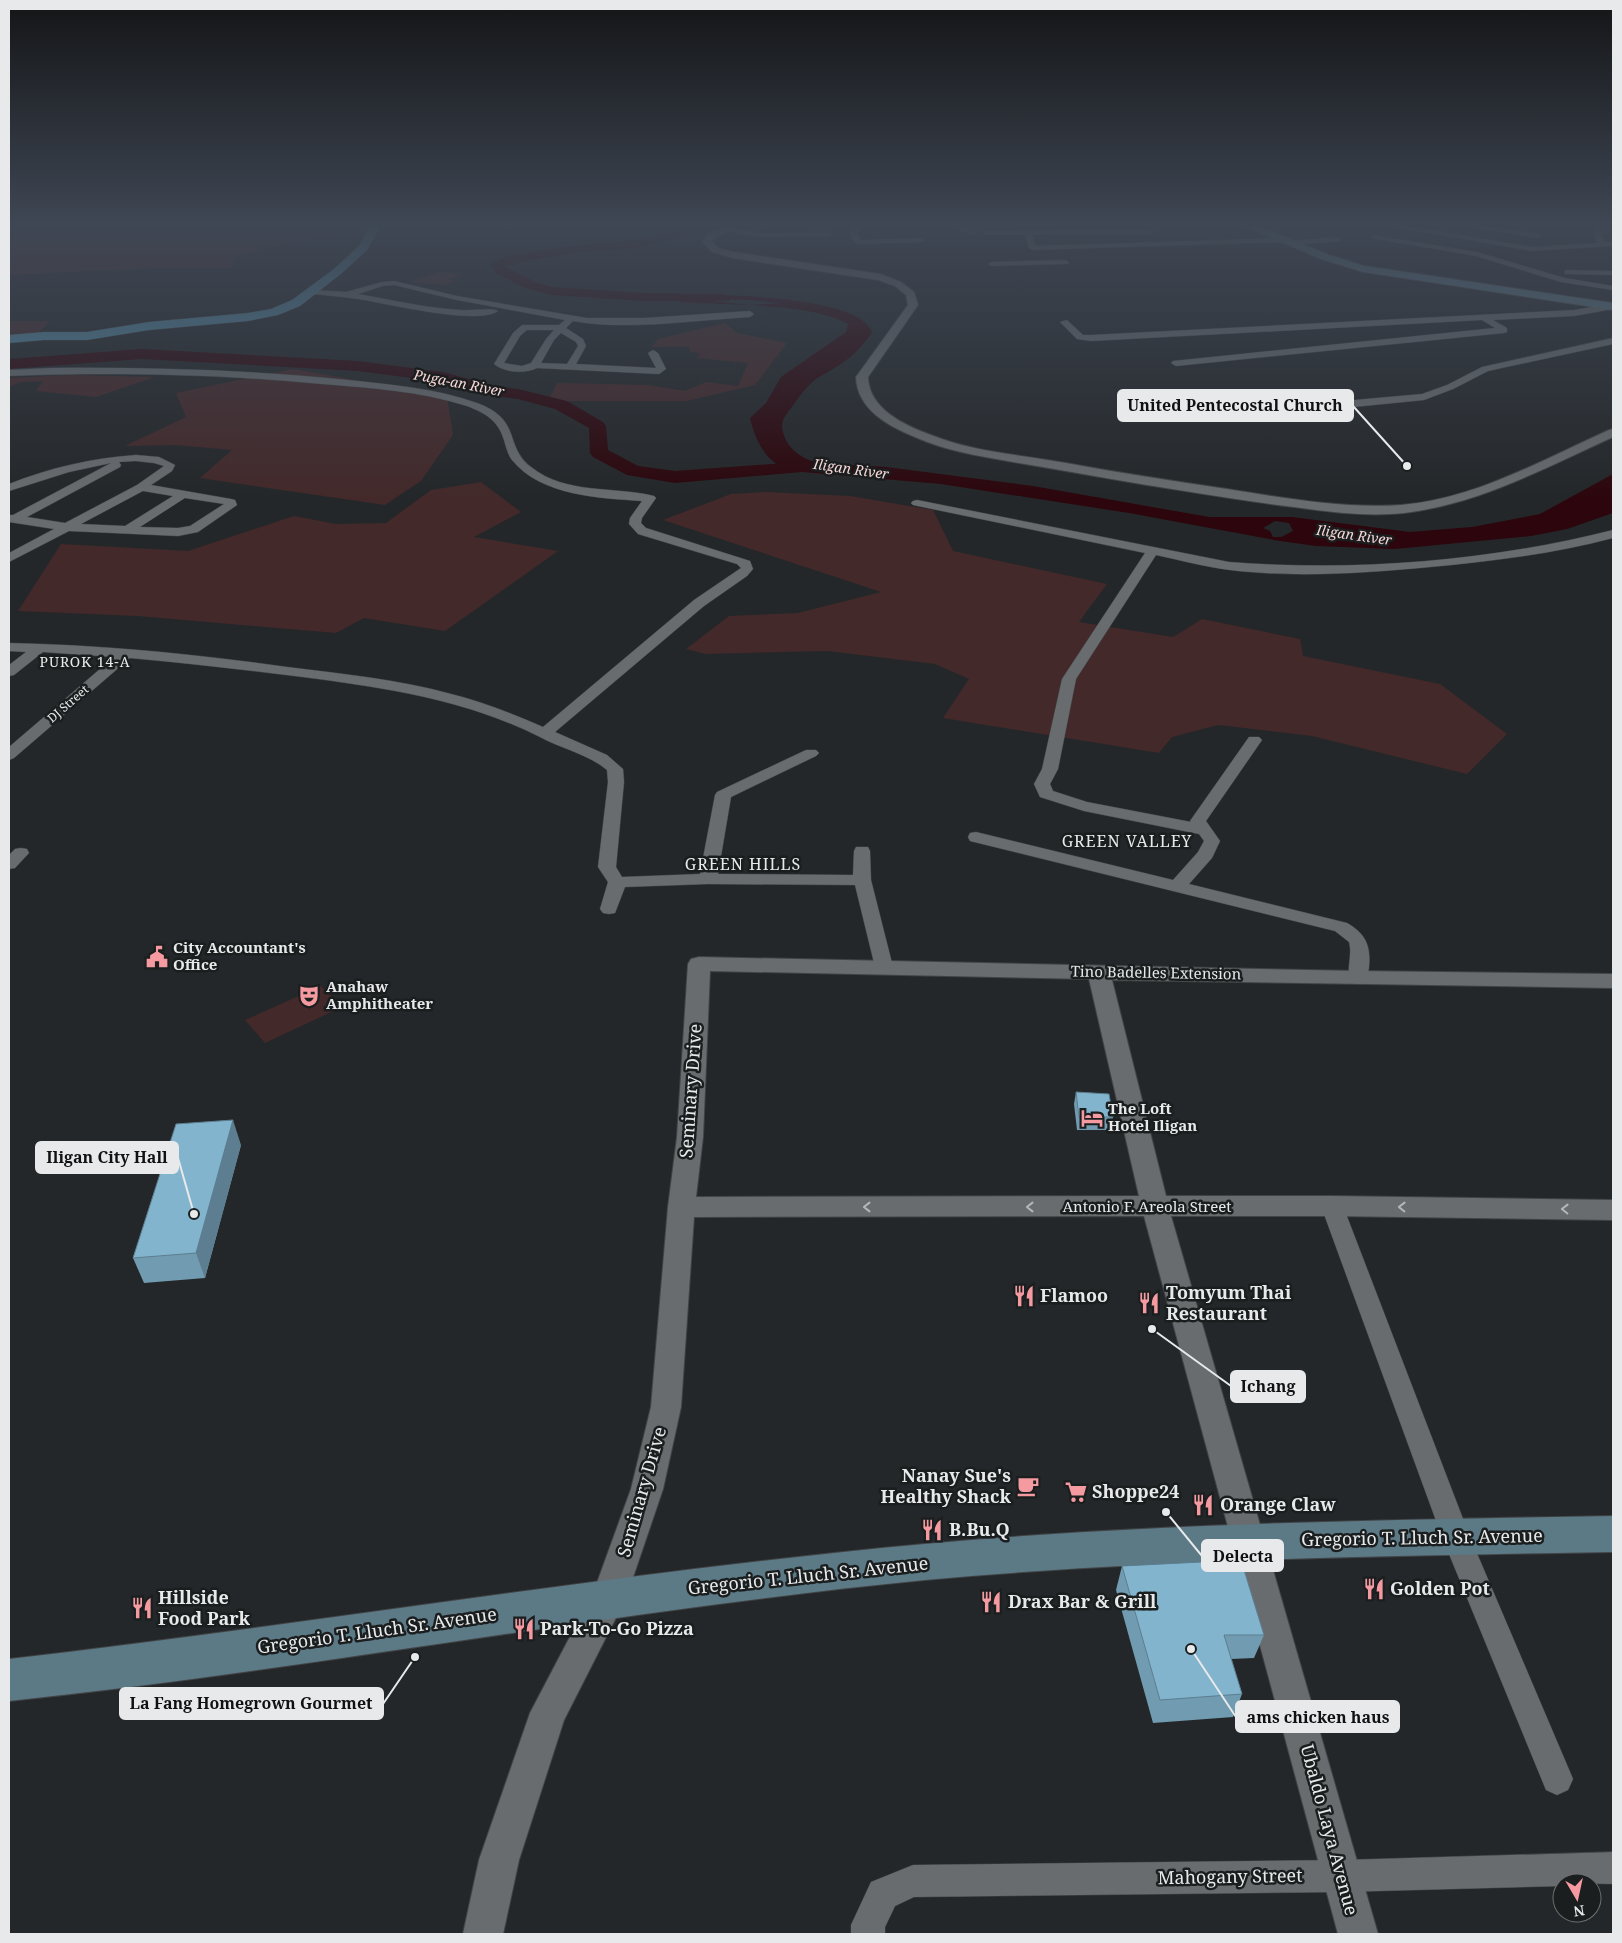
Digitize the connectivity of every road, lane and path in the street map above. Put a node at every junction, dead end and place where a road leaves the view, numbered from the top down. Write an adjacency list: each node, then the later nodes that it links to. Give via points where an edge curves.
1 (234, 318): 11 (main road, via 87,336)
2 (570, 318): 3 (street, via 626,322); 8 (street)
3 (693, 318)
4 (905, 318): 23 (street, via 862,377 863,392 878,412 925,437 960,448 1167,484 1313,506 1402,509 1460,498 1486,489)
5 (1484, 318): 6 (street); 9 (street); 15 (street, via 1504,330)
6 (1490, 318)
7 (1064, 322): 10 (street, via 1080,337)
8 (560, 328): 17 (street); 17 (street, via 523,328 499,362 523,369); 18 (street, via 582,344)
9 (1228, 331): 10 (street); 15 (street)
10 (1091, 338): 13 (street, via 1097,344)
11 (9, 339)
12 (1613, 341): 21 (street, via 1485,369 1424,397)
13 (1110, 346)
14 (653, 353): 18 (street, via 662,369 659,371)
15 (1265, 354): 16 (street)
16 (1176, 363)
17 (535, 365): 18 (street)
18 (569, 368)
19 (9, 373): 39 (street, via 98,370 255,375 306,378 446,396 482,409 503,424 516,458 534,474 561,485 650,498 636,518 636,524 642,531 746,564 747,569 743,573 700,603)
20 (1163, 400): 21 (street, via 1229,396 1240,398)
21 (1261, 411): 22 (street)
22 (1186, 417)
23 (1613, 433)
24 (129, 458): 25 (street, via 170,465); 26 (street, via 83,465); 29 (street)
25 (141, 487): 27 (street); 30 (street)
26 (9, 488)
27 (182, 494): 31 (street); 31 (street, via 230,502 231,505 186,531)
28 (917, 502): 33 (street)
29 (11, 520): 30 (street)
30 (66, 526): 31 (street); 34 (street)
31 (129, 529)
32 (1613, 534): 33 (street, via 1568,547 1366,569 1271,570 1229,566)
33 (1152, 551): 43 (street, via 1069,679 1050,769 1042,784 1046,794 1084,806)
34 (9, 558)
35 (9, 646): 36 (street)
36 (40, 648): 37 (street); 38 (street)
37 (127, 652): 39 (street, via 340,678 446,697 504,715); 42 (street, DJ Street)
38 (9, 672)
39 (544, 734): 50 (street, via 602,758 615,768 607,867)
40 (1254, 740): 43 (street, via 1198,821)
41 (811, 753): 48 (street, via 723,795)
42 (9, 754)
43 (1204, 830): 51 (street, via 1212,841 1206,854)
44 (976, 837): 51 (street)
45 (862, 851): 49 (street)
46 (9, 852): 47 (street, via 21,853)
47 (9, 864)
48 (708, 879): 49 (street); 50 (street)
49 (862, 880): 54 (street)
50 (617, 882): 52 (street)
51 (1178, 886): 56 (street, via 1346,929 1361,946)
52 (609, 909)
53 (699, 964): 54 (street, Tino Badelles Extension); 59 (street, Seminary Drive, via 690,1137)
54 (884, 967): 55 (street, Tino Badelles Extension)
55 (1099, 972): 56 (street, Tino Badelles Extension); 60 (street, Ubaldo Laya Avenue)
56 (1358, 978): 57 (street, Tino Badelles Extension)
57 (1613, 981)
58 (1332, 1206): 60 (street, Antonio F. Areola Street); 61 (street, Antonio F. Areola Street, one-way to 58); 63 (street)
59 (681, 1207): 60 (street, Antonio F. Areola Street, one-way to 59); 65 (street, Seminary Drive, via 666,1407 647,1489)
60 (1155, 1207): 64 (street, Ubaldo Laya Avenue)
61 (1613, 1210)
62 (1613, 1534): 63 (main road, Gregorio T. Lluch Sr. Avenue)
63 (1456, 1536): 64 (main road, Gregorio T. Lluch Sr. Avenue); 67 (street)
64 (1250, 1542): 65 (main road, Gregorio T. Lluch Sr. Avenue, via 1023,1554); 69 (street, Ubaldo Laya Avenue)
65 (609, 1598): 66 (main road, Gregorio T. Lluch Sr. Avenue, via 182,1659); 71 (street, Seminary Drive, via 548,1714 499,1860)
66 (9, 1680)
67 (1557, 1779)
68 (1613, 1868): 69 (street, Mahogany Street)
69 (1342, 1876): 70 (street, Mahogany Street, via 913,1881 883,1894); 72 (street, Ubaldo Laya Avenue)
70 (868, 1930)
71 (483, 1934)
72 (1358, 1934)

